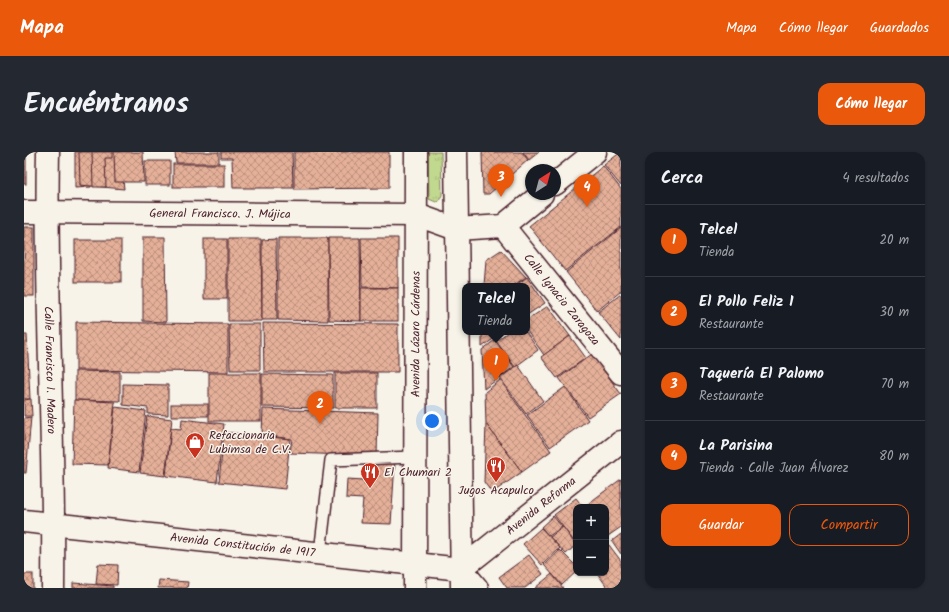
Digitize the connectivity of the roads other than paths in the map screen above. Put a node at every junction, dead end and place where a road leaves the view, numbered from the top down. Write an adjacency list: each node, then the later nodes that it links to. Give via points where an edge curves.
1 (48, 152): 8 (street, Calle Francisco I. Madero)
2 (416, 152): 9 (street, Avenida Lázaro Cárdenas)
3 (456, 152): 11 (street)
4 (595, 152): 5 (street)
5 (561, 179)
6 (535, 200): 10 (street)
7 (24, 212): 8 (street, General Francisco. J. Mújica)
8 (47, 212): 9 (street, General Francisco. J. Mújica); 16 (street, Calle Francisco I. Madero)
9 (417, 215): 11 (street, General Francisco. J. Mújica); 14 (street, Avenida Lázaro Cárdenas)
10 (503, 226): 11 (street); 12 (street, Calle Ignacio Zaragoza)
11 (456, 229): 19 (street)
12 (621, 373)
13 (621, 442): 19 (street, Avenida Reforma)
14 (414, 457): 17 (lane, via 331,460); 18 (street, Avenida Lázaro Cárdenas)
15 (24, 521): 16 (street, Avenida Constitución de 1917)
16 (54, 524): 17 (street, Avenida Constitución de 1917); 20 (street, Calle Francisco I. Madero)
17 (320, 553): 18 (street, Avenida Constitución de 1917)
18 (414, 564): 19 (street, Avenida Constitución de 1917); 21 (street, Avenida Lázaro Cárdenas)
19 (461, 578): 22 (street)
20 (53, 588)
21 (415, 588)
22 (478, 588)

